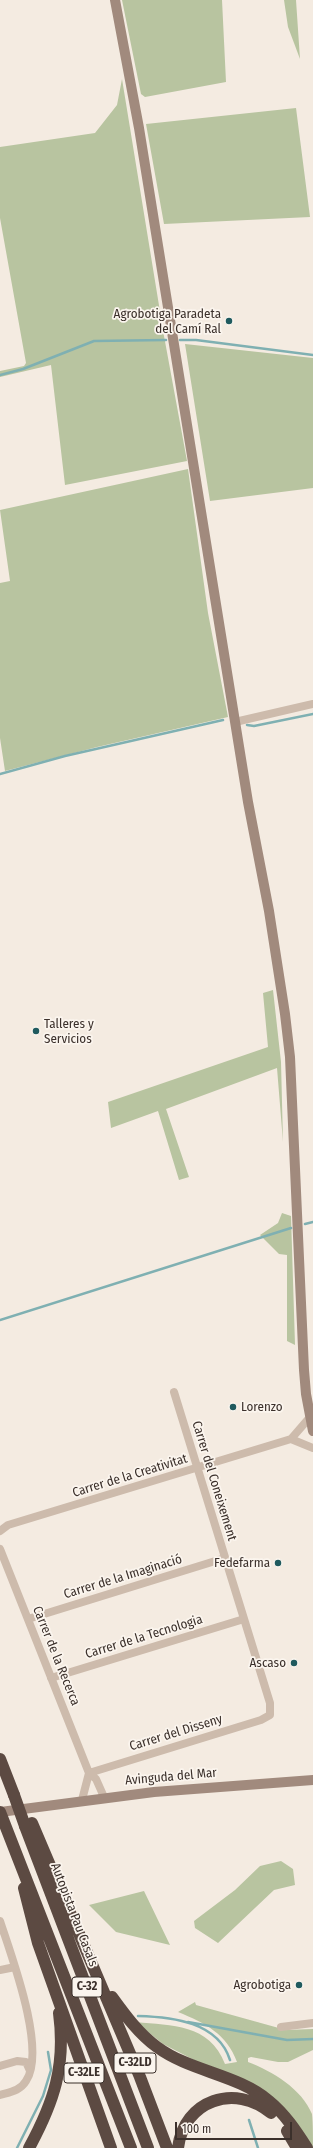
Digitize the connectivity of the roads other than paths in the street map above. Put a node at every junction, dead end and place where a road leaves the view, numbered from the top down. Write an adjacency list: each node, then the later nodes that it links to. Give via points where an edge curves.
1 (115, 0): 3 (main road, via 140,136)
2 (313, 704): 3 (street)
3 (235, 722): 5 (main road, via 269,911 289,1050 304,1364)
4 (174, 1392): 9 (street, Carrer del Coneixement)
5 (310, 1417): 6 (main road); 7 (street)
6 (313, 1431)
7 (291, 1439): 8 (street); 9 (street, Carrer de la Creativitat)
8 (313, 1448)
9 (197, 1468): 10 (street, Carrer de la Creativitat, via 8,1525); 12 (street, Carrer del Coneixement)
10 (0, 1531)
11 (0, 1549): 13 (street, Carrer de la Recerca)
12 (225, 1558): 13 (street, Carrer de la Imaginació); 14 (street, Carrer del Coneixement)
13 (28, 1619): 15 (street, Carrer de la Recerca)
14 (244, 1619): 15 (street, Carrer de la Tecnologia); 16 (street, Carrer del Coneixement, via 270,1703)
15 (51, 1678): 18 (street, Carrer de la Recerca)
16 (270, 1714): 18 (street, Carrer del Disseny, via 261,1720)
17 (0, 1759): 23 (highway, Autopista Pau Casals / C-32, bridge)
18 (89, 1773): 20 (street, Carrer de la Recerca, via 96,1779); 21 (street)
19 (313, 1780): 20 (main road, Avinguda del Mar)
20 (104, 1797): 21 (main road, Avinguda del Mar)
21 (82, 1800): 22 (main road, Avinguda del Mar)
22 (0, 1812): 24 (highway, C-32)
23 (29, 1824): 28 (highway, C-32LD); 38 (highway, Autopista Pau Casals / C-32)
24 (12, 1840): 29 (highway, C-32LE, via 38,1943); 37 (highway, C-32)
25 (0, 1921): 26 (street)
26 (15, 1967): 27 (street); 33 (street, via 26,2006 32,2053)
27 (0, 1970)
28 (100, 1979): 39 (highway, C-32LD); 42 (highway, via 139,2031 157,2047 182,2061 254,2091 268,2100 284,2115)
29 (56, 1998): 35 (highway, via 62,2049 59,2073 50,2103); 36 (highway, C-32LE)
30 (313, 2023): 31 (street)
31 (281, 2027)
32 (0, 2066): 33 (street, via 24,2061)
33 (30, 2071): 34 (street, via 21,2087)
34 (0, 2095)
35 (29, 2148)
36 (111, 2148)
37 (130, 2148)
38 (148, 2148)
39 (167, 2148)
40 (178, 2148): 41 (highway, via 182,2130 192,2115 208,2103 230,2098 241,2098 262,2106 284,2126)
41 (296, 2148)
42 (307, 2148)

